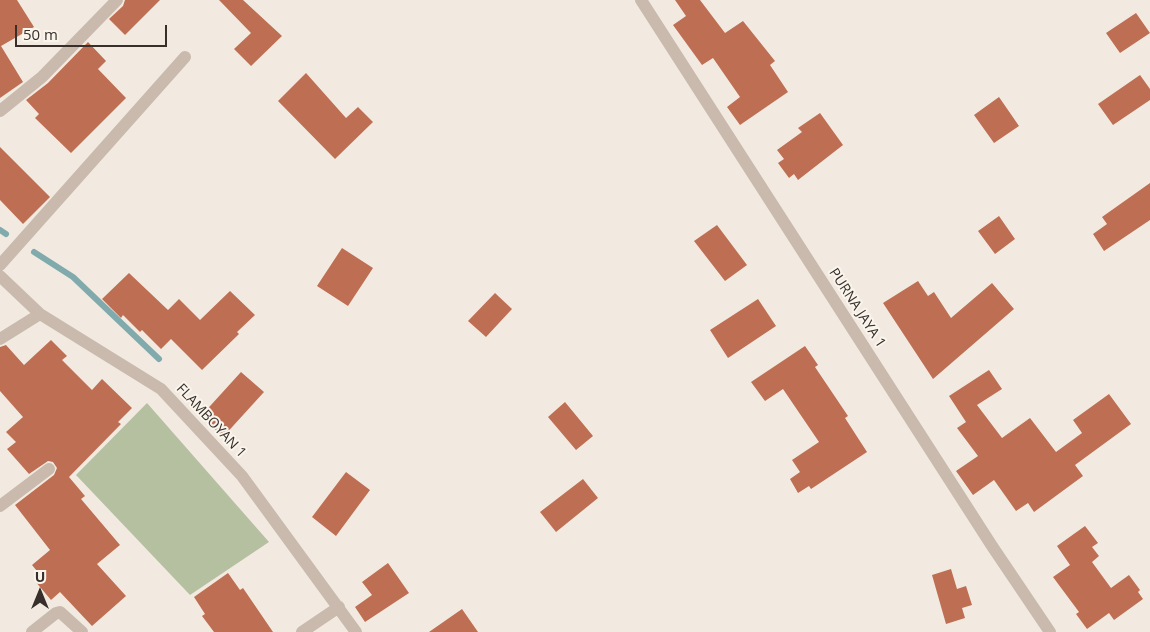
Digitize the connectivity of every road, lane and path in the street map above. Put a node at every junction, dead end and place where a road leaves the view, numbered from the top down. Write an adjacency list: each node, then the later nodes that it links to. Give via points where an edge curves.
1 (117, 0): 4 (street, via 42,78)
2 (641, 0): 16 (street, PURNA JAYA 1)
3 (184, 58): 5 (street)
4 (0, 111)
5 (0, 266)
6 (0, 276): 7 (street, FLAMBOYAN 1)
7 (40, 314): 8 (street); 11 (street, FLAMBOYAN 1, via 161,389 242,476)
8 (0, 339)
9 (49, 469): 10 (street)
10 (0, 506)
11 (339, 607): 14 (street); 15 (street, FLAMBOYAN 1)
12 (32, 632): 13 (street, via 56,612)
13 (82, 632)
14 (302, 632)
15 (356, 632)
16 (1050, 632)

